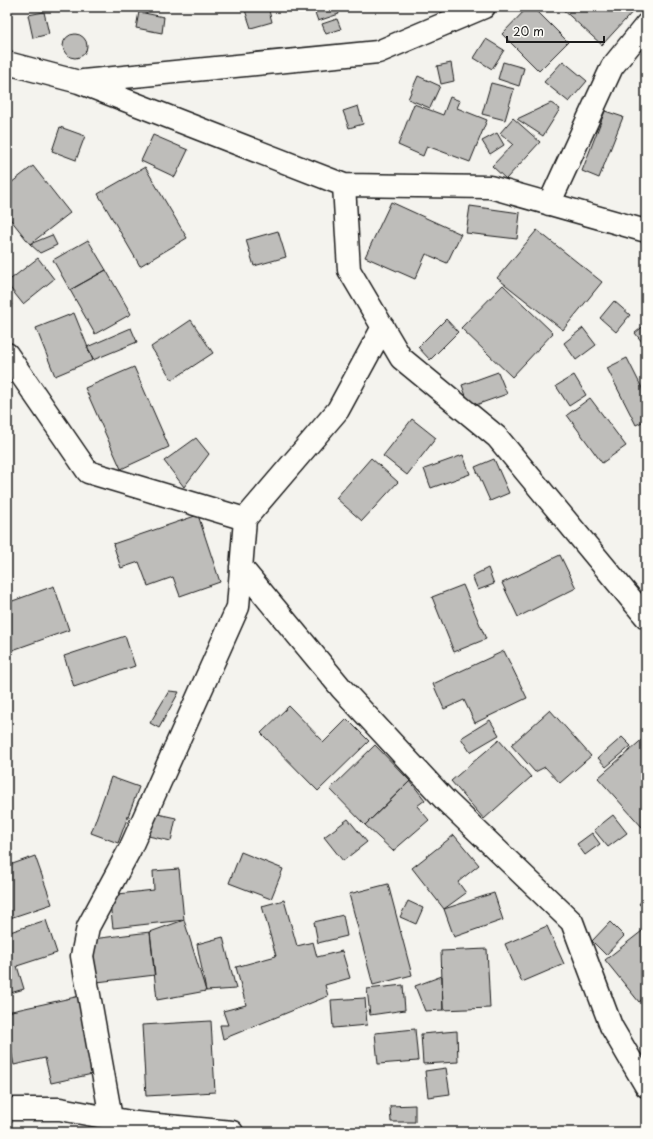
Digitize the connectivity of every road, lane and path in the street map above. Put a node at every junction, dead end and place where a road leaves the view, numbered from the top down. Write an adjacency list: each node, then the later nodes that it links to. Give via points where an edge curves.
1 (484, 7): 4 (street, via 378,52)
2 (646, 25): 6 (street, via 612,67)
3 (7, 63): 4 (street)
4 (80, 82): 5 (street)
5 (344, 185): 6 (street, via 490,188); 8 (street, via 349,270)
6 (549, 204): 7 (street)
7 (646, 232)
8 (383, 327): 10 (street, via 338,410); 12 (street, via 401,358 497,437)
9 (7, 354): 10 (street, via 88,472)
10 (246, 519): 11 (street)
11 (241, 567): 13 (street, via 342,689 445,800 572,922 611,1026); 15 (street, via 238,607 130,849 88,927 82,956)
12 (646, 617)
13 (646, 1086)
14 (7, 1109): 15 (street, via 60,1109)
15 (111, 1118): 16 (street)
16 (134, 1128): 17 (street)
17 (232, 1132)

